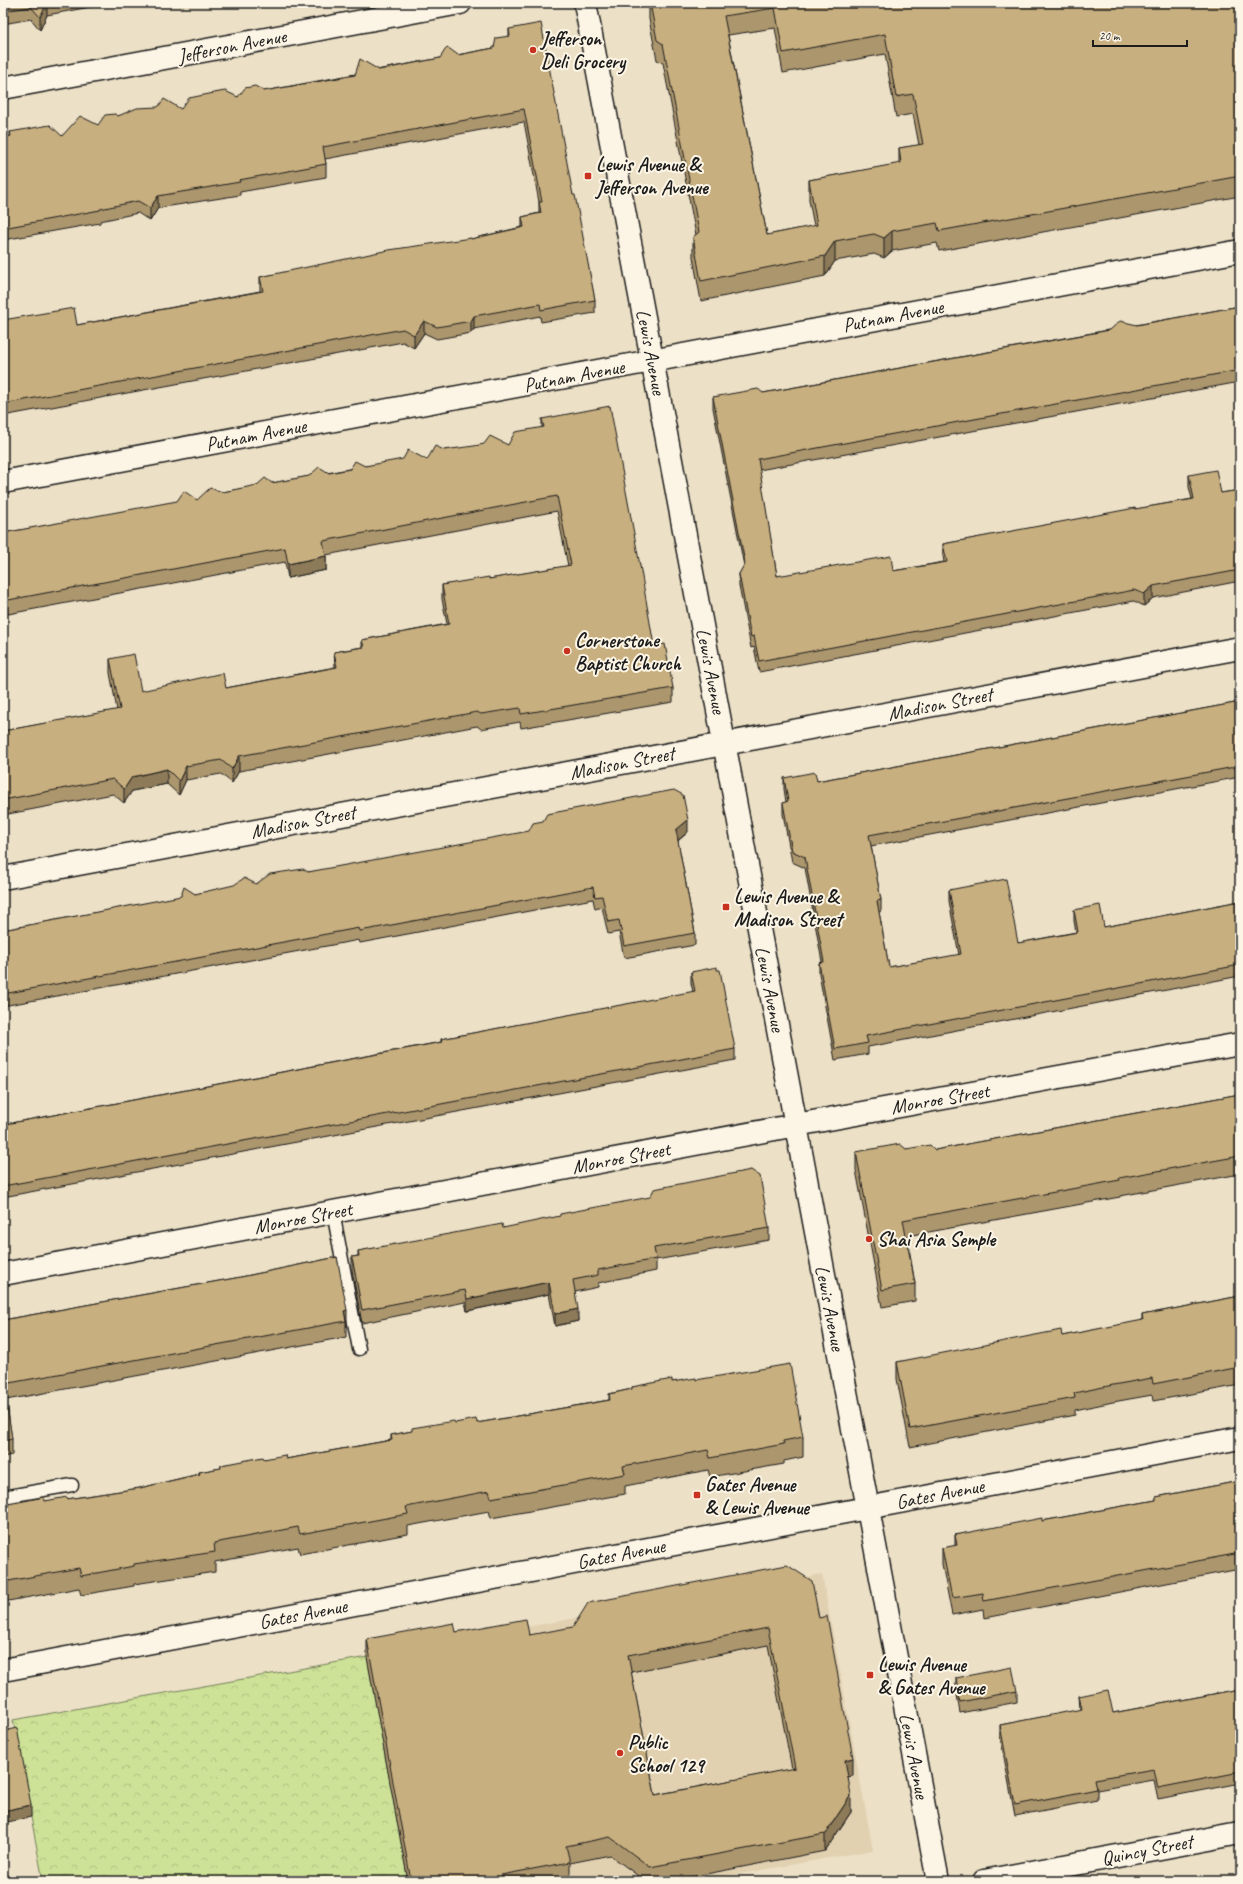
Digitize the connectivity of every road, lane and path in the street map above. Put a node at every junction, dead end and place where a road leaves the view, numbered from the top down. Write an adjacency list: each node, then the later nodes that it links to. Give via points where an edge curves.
1 (460, 3): 3 (street, Jefferson Avenue)
2 (585, 3): 5 (street, Lewis Avenue)
3 (3, 88)
4 (1240, 251): 5 (street, Putnam Avenue)
5 (652, 361): 6 (street, Putnam Avenue); 8 (street, Lewis Avenue)
6 (3, 482)
7 (1240, 648): 8 (street, Madison Street)
8 (724, 744): 9 (street, Madison Street); 11 (street, Lewis Avenue)
9 (3, 878)
10 (1240, 1044): 11 (street, Monroe Street)
11 (796, 1125): 12 (street, Monroe Street); 18 (street, Lewis Avenue)
12 (333, 1212): 13 (street, Monroe Street); 14 (lane)
13 (3, 1274)
14 (359, 1349)
15 (1240, 1438): 18 (street, Gates Avenue)
16 (72, 1485): 17 (lane)
17 (3, 1497)
18 (867, 1507): 19 (street, Gates Avenue); 21 (street, Lewis Avenue)
19 (3, 1670)
20 (1240, 1833): 22 (street, Quincy Street)
21 (938, 1881)
22 (984, 1881)

